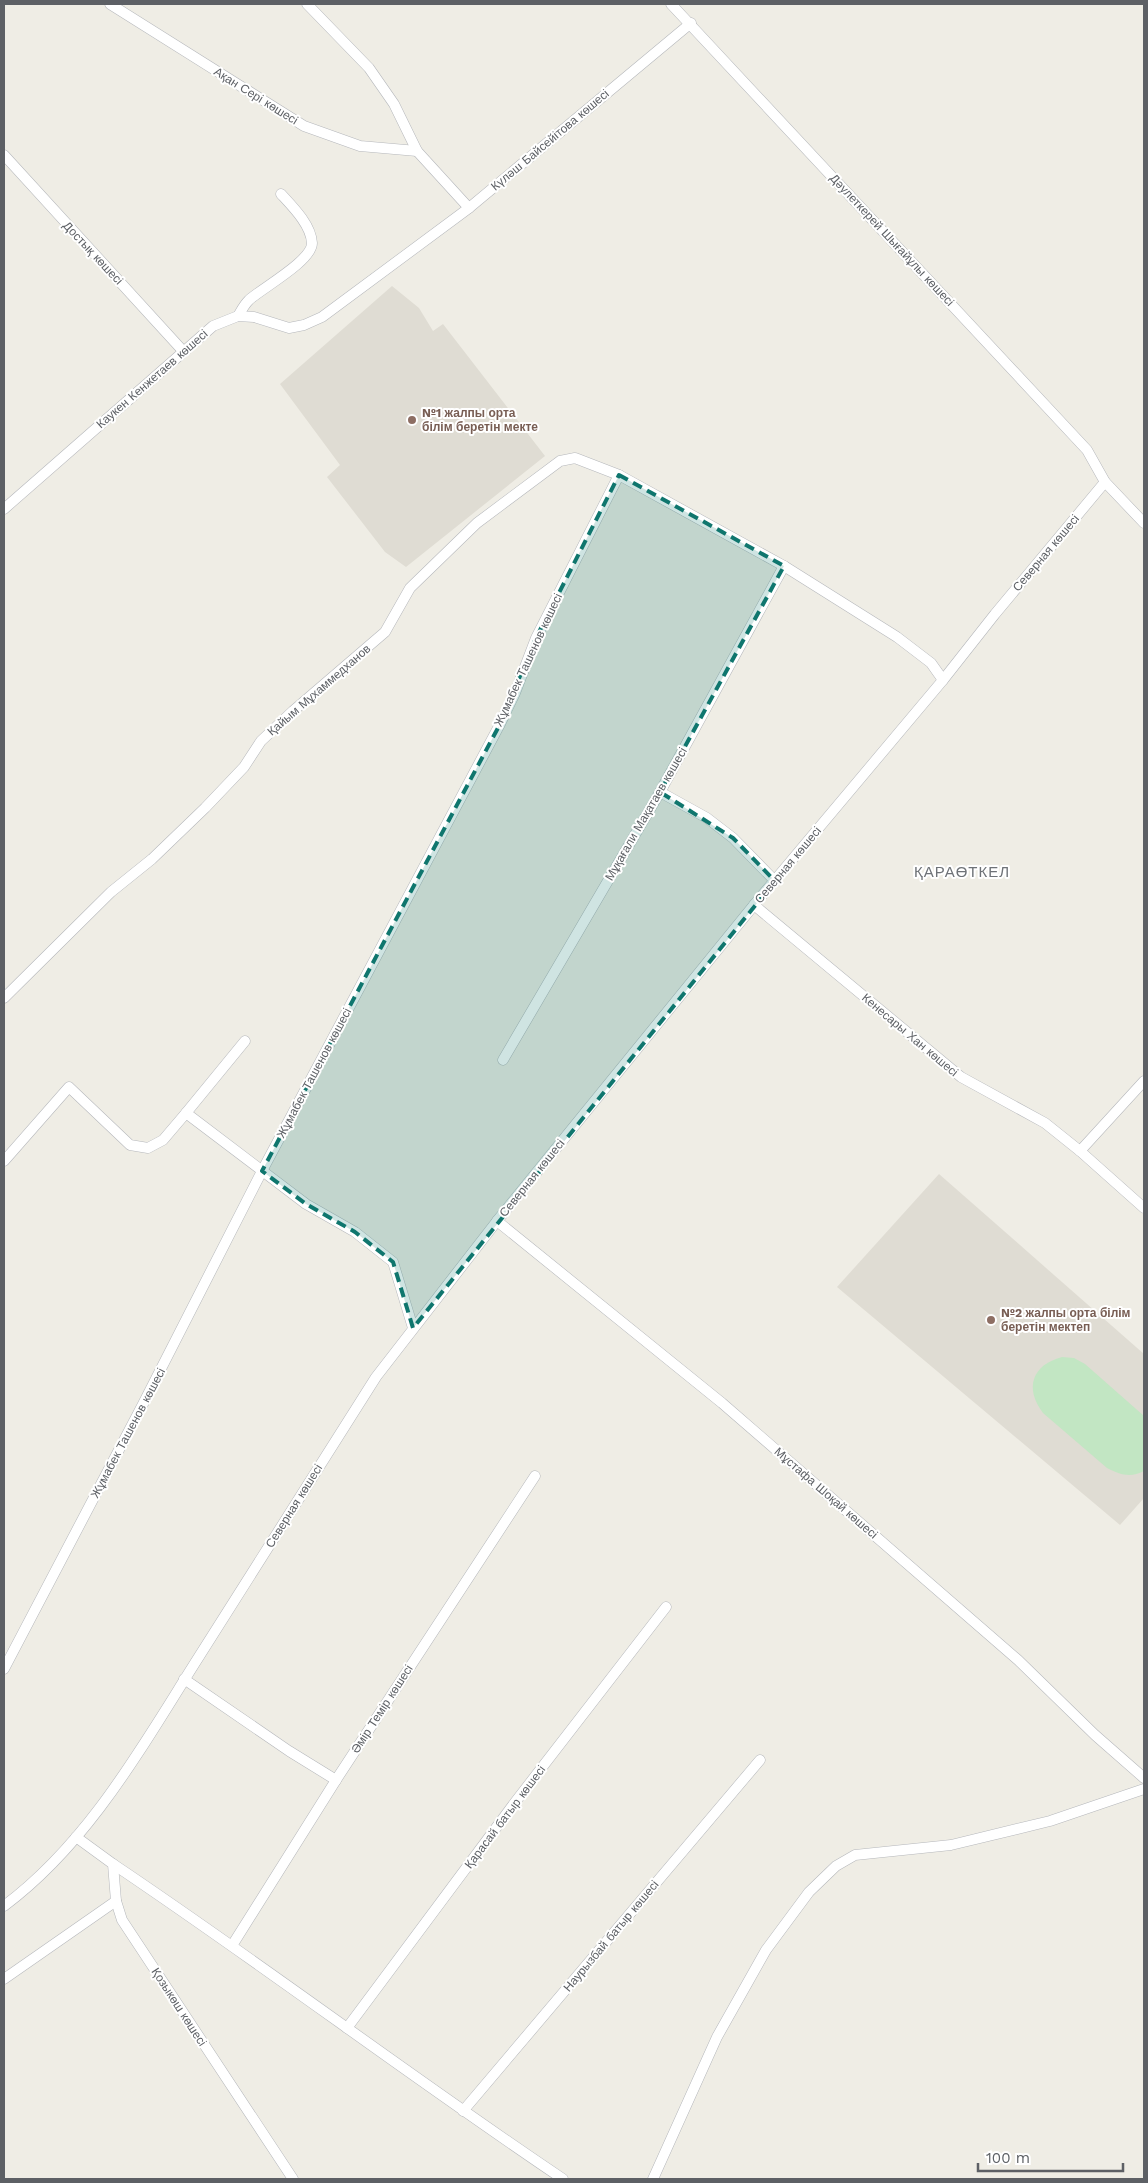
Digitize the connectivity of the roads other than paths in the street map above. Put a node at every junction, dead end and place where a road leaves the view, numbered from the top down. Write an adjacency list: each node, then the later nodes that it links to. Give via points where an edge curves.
1 (110, 4): 5 (street, Ақан Сері көшесі, via 304,126 360,146)
2 (307, 4): 5 (street, via 369,68 394,104)
3 (671, 4): 4 (street, Дәулеткерей Шығайұлы көшесі)
4 (691, 23): 8 (street, Күләш Байсейітова көшесі); 12 (street, Дәулеткерей Шығайұлы көшесі, via 1087,450)
5 (417, 150): 8 (street)
6 (4, 155): 10 (street, Достық көшесі)
7 (281, 194): 9 (street, via 302,219 311,247 296,265 247,302)
8 (469, 208): 9 (street, via 322,317 289,328 254,317)
9 (238, 316): 10 (street, Каукен Кенжетаев көшесі, via 213,326)
10 (183, 351): 13 (street, Каукен Кенжетаев көшесі)
11 (619, 475): 15 (street); 20 (street, Қайым Мұхаммедханов, via 575,458 560,461 470,529 410,588 385,632 261,741 244,767 205,808 152,859 111,892); 27 (street, Жұмабек Ташенов көшесі, via 536,638 503,718)
12 (1105, 482): 14 (street, Дәулеткерей Шығайұлы көшесі); 16 (street, Северная көшесі)
13 (4, 509)
14 (1144, 523)
15 (784, 566): 16 (street, via 897,637 930,663); 17 (street, Мұқағали Мақатаев көшесі)
16 (944, 680): 18 (street, Северная көшесі)
17 (660, 792): 18 (street, via 707,818); 22 (street, Мұқағали Мақатаев көшесі)
18 (775, 881): 19 (street, Северная көшесі)
19 (754, 905): 25 (street, Кенесары Хан көшесі, via 961,1077 1045,1123); 29 (street, Северная көшесі)
20 (4, 998)
21 (245, 1041): 24 (street)
22 (503, 1060)
23 (1144, 1081): 25 (street)
24 (186, 1113): 26 (street, via 156,1144 148,1148 130,1145 69,1087); 27 (street)
25 (1080, 1151): 28 (street, Кенесары Хан көшесі)
26 (4, 1161)
27 (262, 1171): 30 (street, via 306,1204 355,1232 392,1262); 33 (street, Жұмабек Ташенов көшесі)
28 (1144, 1208)
29 (497, 1221): 30 (street, Северная көшесі); 36 (street, Мұстафа Шоқай көшесі, via 722,1403 1018,1660 1095,1736)
30 (414, 1328): 34 (street, Северная көшесі, via 376,1377)
31 (535, 1476): 37 (street, Әмір Темір көшесі)
32 (666, 1608): 45 (street, Қарасай батыр көшесі)
33 (4, 1669)
34 (184, 1679): 37 (street); 39 (street, Северная көшесі, via 138,1756)
35 (760, 1760): 46 (street, Наурызбай батыр көшесі)
36 (1144, 1778)
37 (336, 1780): 43 (street, Әмір Темір көшесі)
38 (1144, 1789): 49 (street, via 1050,1821 951,1845 855,1855 836,1866 809,1892 766,1950 717,2038)
39 (76, 1837): 40 (street); 42 (street, Северная көшесі, via 25,1890)
40 (113, 1864): 41 (street, Қозыкөш көшесі); 43 (street)
41 (116, 1901): 44 (street); 47 (street, Қозыкөш көшесі, via 122,1920)
42 (4, 1906)
43 (233, 1944): 45 (street)
44 (4, 1979)
45 (346, 2028): 46 (street)
46 (463, 2112): 48 (street)
47 (293, 2179)
48 (563, 2179)
49 (653, 2179)

